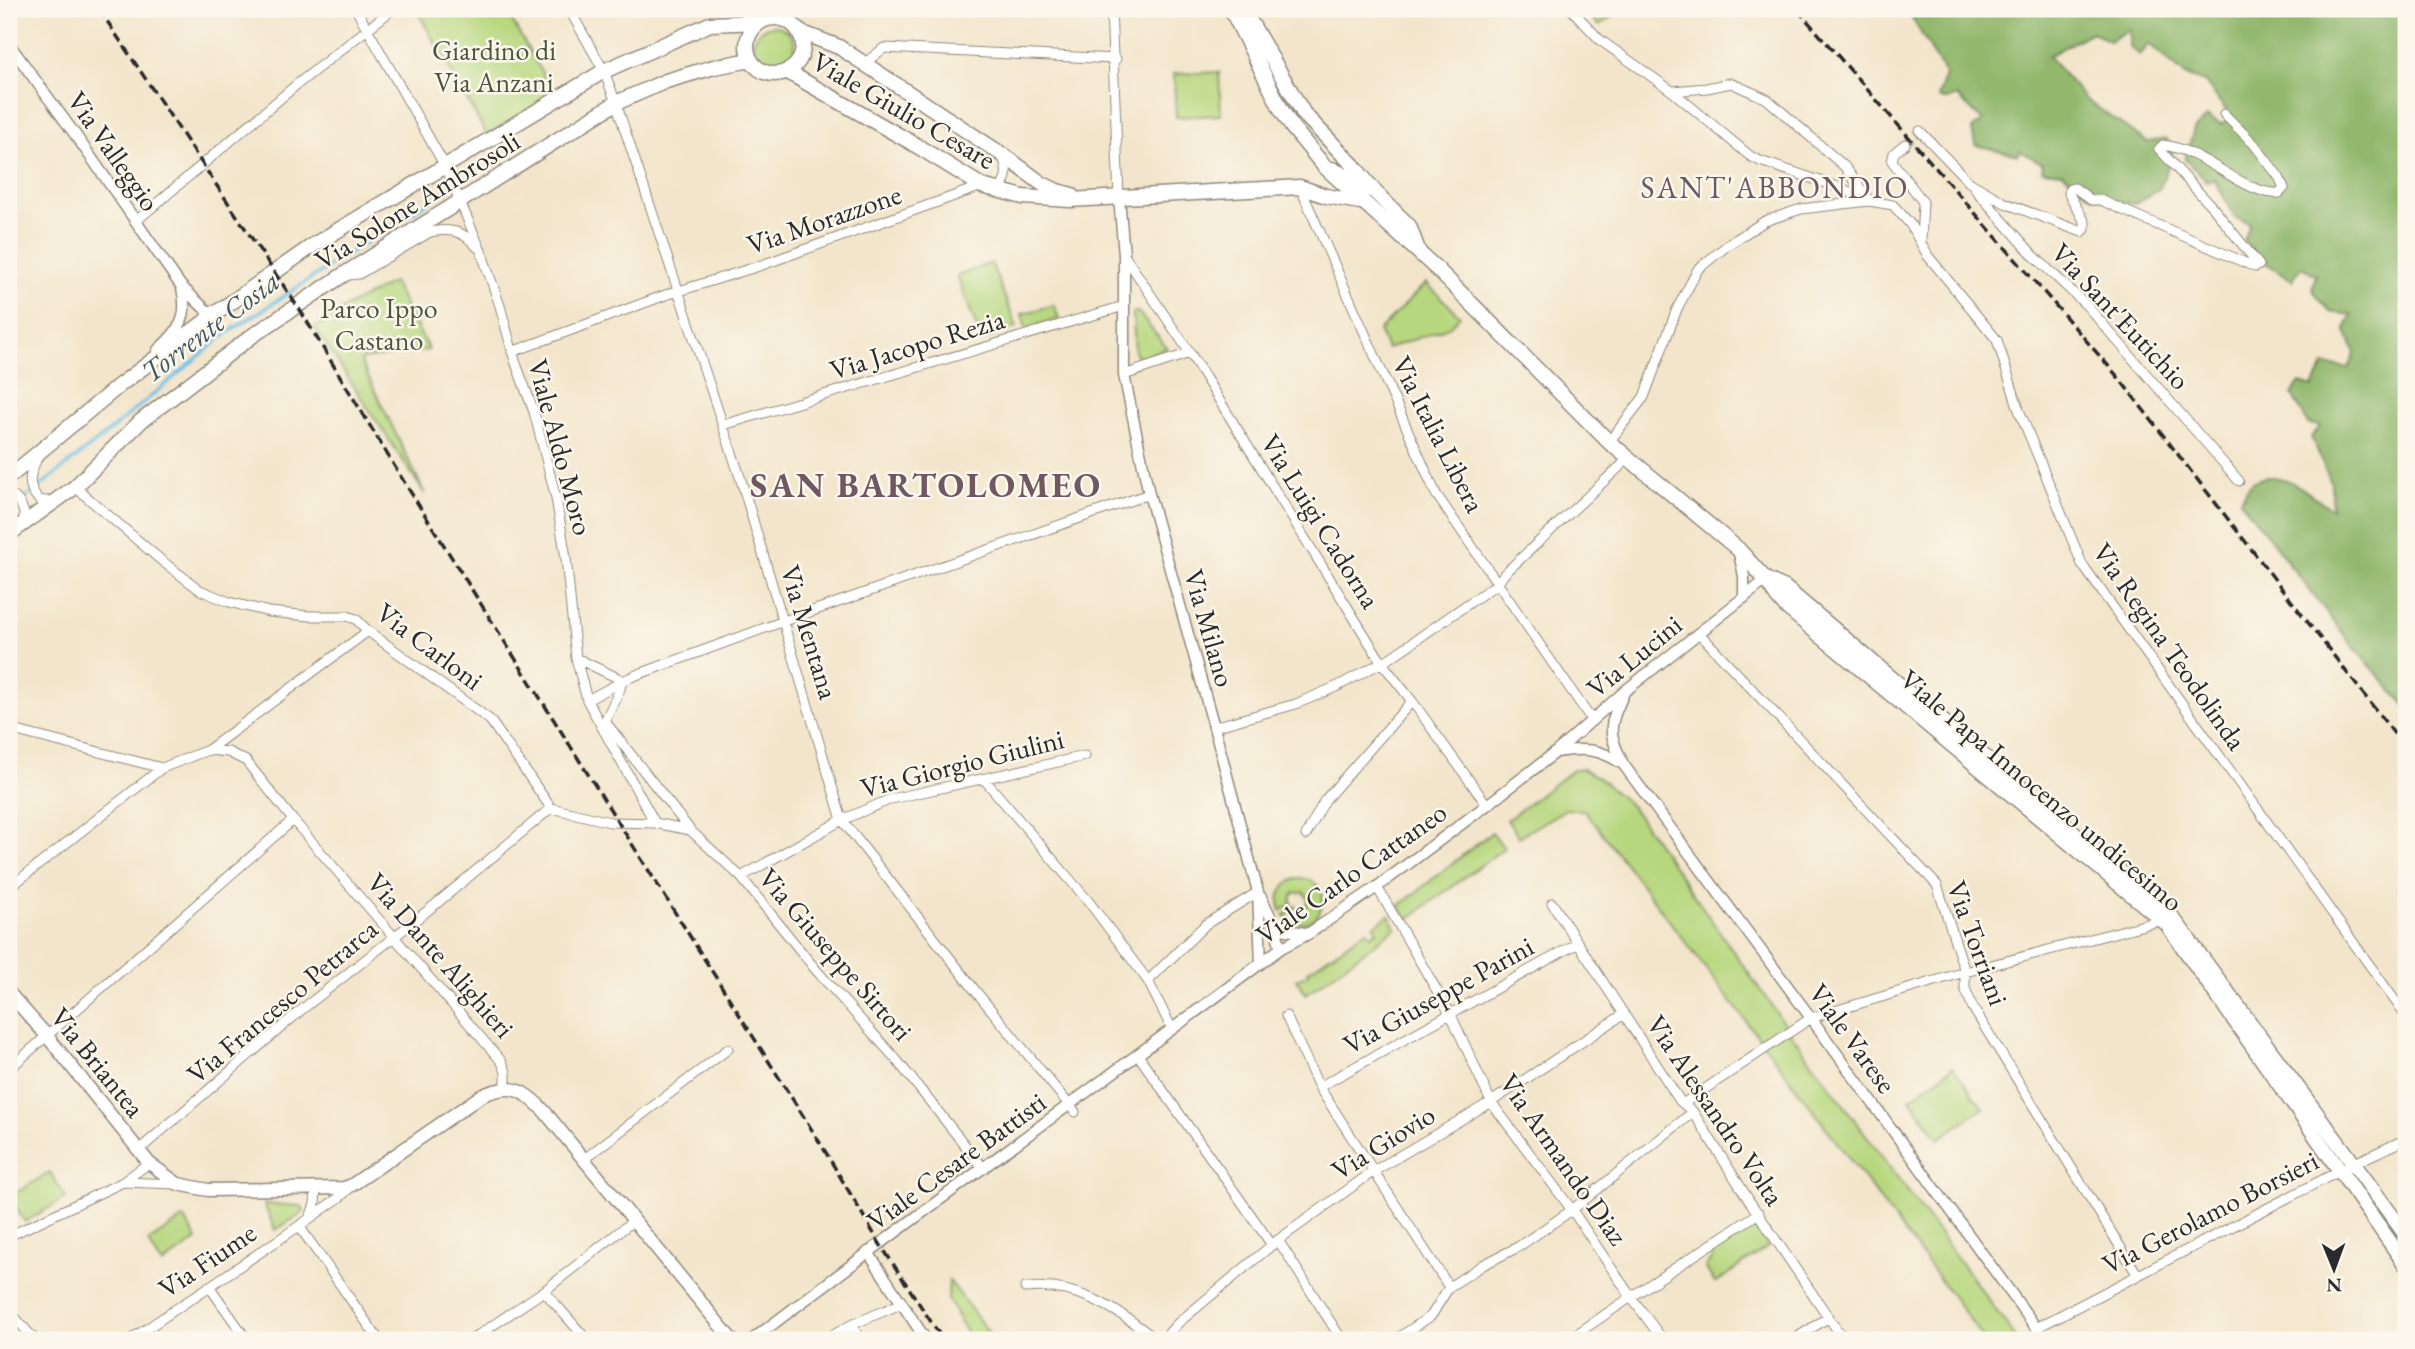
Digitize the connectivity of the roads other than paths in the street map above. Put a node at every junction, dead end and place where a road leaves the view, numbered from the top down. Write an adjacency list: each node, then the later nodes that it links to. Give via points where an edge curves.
1 (356, 9): 9 (street, Viale Aldo Moro)
2 (393, 9): 9 (street)
3 (569, 9): 15 (street, Via Mentana)
4 (1111, 9): 12 (street, Via Milano)
5 (1231, 9): 24 (main road, Viale Papa Innocenzo undicesimo, via 1281,109)
6 (1243, 9): 21 (main road, via 1294,99)
7 (1571, 9): 17 (street, via 1600,40)
8 (762, 17): 10 (main road, via 785,19); 13 (main road, via 749,36); 15 (main road, via 710,24)
9 (367, 28): 25 (street, Viale Aldo Moro); 36 (street)
10 (800, 32): 14 (main road, Viale Giulio Cesare, via 823,39); 16 (main road, via 803,50)
11 (9, 44): 36 (street, Via Valleggio)
12 (1114, 59): 14 (street, via 884,48); 32 (street, Via Milano)
13 (751, 60): 16 (main road, via 770,73); 18 (main road, via 666,81)
14 (864, 64): 23 (main road, Viale Giulio Cesare)
15 (604, 71): 18 (street, Via Mentana); 25 (main road, Via Solone Ambrosoli)
16 (786, 71): 27 (main road, Viale Giulio Cesare)
17 (1672, 91): 34 (street, via 1750,156); 34 (street, via 1731,83 1767,99 1845,167)
18 (616, 103): 31 (main road, Via Solone Ambrosoli); 43 (street, Via Mentana)
19 (2224, 114): 26 (street, via 2280,177 2284,188 2279,193 2256,190 2178,147 2163,145 2159,149 2220,216 2259,265 2255,267 2091,200 2075,188 2069,194 2085,222 2082,232 2005,203)
20 (1920, 131): 26 (street)
21 (1324, 138): 24 (main road); 30 (main road)
22 (1900, 148): 37 (street, via 1892,161 1923,202)
23 (1001, 153): 29 (street, Viale Giulio Cesare, via 1007,174); 33 (main road, Viale Giulio Cesare, via 1041,183)
24 (1324, 166): 28 (main road); 30 (main road); 35 (main road, Viale Papa Innocenzo undicesimo)
25 (447, 170): 31 (street, Viale Aldo Moro); 45 (main road, Via Solone Ambrosoli, via 310,247)
26 (1969, 182): 55 (street, Via Sant'Eutichio, via 2033,255 2087,306)
27 (982, 186): 29 (main road, Viale Giulio Cesare); 43 (street, Via Morazzone)
28 (1300, 187): 32 (main road, Viale Giulio Cesare); 35 (main road); 64 (street, Via Italia Libera, via 1436,494)
29 (998, 191): 33 (main road, Viale Giulio Cesare, via 1044,200)
30 (1376, 192): 39 (main road, via 1409,226)
31 (459, 197): 38 (street, Viale Aldo Moro); 41 (main road, Via Solone Ambrosoli)
32 (1119, 197): 33 (main road, Viale Giulio Cesare); 40 (street, Via Milano)
33 (1087, 199)
34 (1869, 201): 37 (street, Via Regina Teodolinda, via 1893,205); 51 (street, via 1801,209 1765,221 1698,269 1677,309 1644,397)
35 (1362, 202): 39 (main road, Viale Papa Innocenzo undicesimo)
36 (136, 221): 42 (street, Via Valleggio)
37 (1920, 243): 109 (street, Via Regina Teodolinda, via 1997,340 2019,410 2082,564)
38 (481, 251): 41 (street, via 461,232 440,230 359,274); 46 (street, Viale Aldo Moro)
39 (1419, 253): 51 (main road, Viale Papa Innocenzo undicesimo)
40 (1124, 255): 44 (street, Via Milano); 47 (street, Via Luigi Cadorna)
41 (343, 275): 56 (main road, Via Solone Ambrosoli, via 252,335 141,421)
42 (181, 286): 45 (street, Via Valleggio, via 207,311); 49 (street, via 183,322)
43 (679, 291): 46 (street, Via Morazzone); 50 (street, Via Mentana)
44 (1124, 306): 48 (street, Via Milano); 50 (street, Via Jacopo Rezia)
45 (219, 312): 49 (main road, Via Solone Ambrosoli)
46 (512, 352): 69 (street, Viale Aldo Moro, via 534,412 556,498)
47 (1190, 353): 48 (street); 70 (street, Via Luigi Cadorna)
48 (1124, 375): 57 (street, Via Milano)
49 (121, 384): 52 (main road, Via Solone Ambrosoli)
50 (723, 425): 66 (street, Via Mentana)
51 (1609, 442): 53 (main road, Viale Papa Innocenzo undicesimo)
52 (39, 454): 54 (main road, Via Solone Ambrosoli); 59 (street, via 28,479 32,490)
53 (1628, 459): 62 (main road, Viale Papa Innocenzo undicesimo); 64 (street)
54 (9, 477)
55 (2239, 481)
56 (78, 489): 59 (main road, Via Solone Ambrosoli); 67 (street, Via Carloni, via 201,590 269,612 347,616)
57 (1149, 494): 66 (street); 76 (street, Via Milano)
58 (10, 495): 60 (street, via 19,501)
59 (47, 501): 60 (main road, Via Solone Ambrosoli)
60 (23, 517): 61 (main road, Via Solone Ambrosoli)
61 (9, 534)
62 (1738, 549): 63 (main road, Viale Papa Innocenzo undicesimo); 65 (street)
63 (1766, 580): 65 (street, Via Lucini); 96 (main road, Viale Papa Innocenzo undicesimo, via 1786,606); 126 (main road, Viale Papa Innocenzo undicesimo, via 1785,588 2169,913)
64 (1498, 583): 70 (street); 75 (street, Via Italia Libera)
65 (1744, 598): 68 (street, Via Lucini)
66 (783, 621): 71 (street); 87 (street, Via Mentana)
67 (368, 631): 78 (street); 85 (street, Via Carloni, via 490,720)
68 (1699, 633): 72 (street, Via Lucini); 103 (street, Via Torriani, via 1937,885)
69 (576, 658): 71 (street); 73 (street, Viale Aldo Moro)
70 (1382, 663): 74 (street, Via Luigi Cadorna); 76 (street, via 1296,704)
71 (622, 680): 73 (street); 89 (street, Via Giuseppe Sirtori, via 607,724)
72 (1625, 691): 75 (street, Via Lucini); 81 (street, Viale Varese, via 1610,736)
73 (587, 700): 88 (street, Viale Aldo Moro)
74 (1412, 701): 84 (street, Via Luigi Cadorna); 90 (street, via 1325,800)
75 (1591, 719): 79 (street, Via Lucini)
76 (1214, 727): 94 (street, Via Milano)
77 (9, 729): 82 (street)
78 (208, 750): 82 (street); 86 (street, Via Dante Alighieri, via 228,752 246,761)
79 (1556, 752): 81 (street, Viale Varese, via 1597,750); 84 (street, Viale Carlo Cattaneo)
80 (1085, 755): 83 (street, Via Giorgio Giulini)
81 (1623, 764): 110 (street, Viale Varese)
82 (162, 768): 93 (street)
83 (984, 779): 87 (street, Via Giorgio Giulini, via 891,799); 104 (street, via 1089,902)
84 (1487, 805): 92 (street, Viale Carlo Cattaneo)
85 (551, 808): 88 (street, via 610,822); 99 (street, Via Francesco Petrarca)
86 (293, 820): 99 (street, Via Dante Alighieri); 112 (street)
87 (842, 820): 91 (street, Via Giorgio Giulini); 120 (street, Via Mentana)
88 (655, 823): 89 (street)
89 (690, 830): 91 (street, Via Giuseppe Sirtori)
90 (1306, 835)
91 (741, 877): 127 (street, Via Giuseppe Sirtori)
92 (1377, 887): 98 (street, Viale Carlo Cattaneo); 107 (street, Via Armando Diaz)
93 (9, 888)
94 (1258, 892): 97 (street, Via Milano); 102 (street, Via Milano); 104 (street, via 1206,924)
95 (1552, 903): 100 (street, Via Alessandro Volta)
96 (2163, 920): 103 (street); 129 (main road, Viale Papa Innocenzo undicesimo)
97 (1275, 929): 98 (street); 101 (street, Via Milano)
98 (1308, 933): 101 (street, Viale Carlo Cattaneo)
99 (394, 937): 117 (street, Via Dante Alighieri, via 502,1062); 123 (street, Via Francesco Petrarca)
100 (1578, 943): 106 (street, Via Alessandro Volta); 107 (street, Via Giuseppe Parini)
101 (1281, 948): 102 (street, Viale Carlo Cattaneo)
102 (1261, 963): 111 (street, Viale Carlo Cattaneo)
103 (1965, 972): 110 (street); 144 (street, Via Torriani, via 1973,1008)
104 (1148, 981): 111 (street)
105 (9, 993): 112 (main road, Via Briantea)
106 (1623, 1014): 118 (street, Via Giovio); 119 (street, Via Alessandro Volta)
107 (1451, 1015): 116 (street, Via Giuseppe Parini); 118 (street, Via Armando Diaz)
108 (1286, 1016): 116 (street)
109 (2406, 1016)
110 (1811, 1018): 119 (street); 154 (street, Viale Varese)
111 (1172, 1030): 114 (street, Viale Carlo Cattaneo)
112 (47, 1036): 115 (street); 123 (main road, Via Briantea)
113 (728, 1049): 124 (street)
114 (1138, 1055): 120 (street, Viale Cesare Battisti); 141 (street)
115 (9, 1069)
116 (1319, 1087): 128 (street)
117 (506, 1089): 124 (main road, via 530,1096); 132 (main road, via 481,1096)
118 (1491, 1102): 128 (street, Via Giovio); 134 (street, Via Armando Diaz)
119 (1684, 1103): 121 (street, Via Alessandro Volta)
120 (1072, 1109): 127 (street, Viale Cesare Battisti)
121 (1693, 1112): 134 (street); 135 (street, Via Alessandro Volta)
122 (2406, 1139): 126 (street, Via Gerolamo Borsieri)
123 (139, 1150): 125 (main road, Via Briantea)
124 (584, 1159): 137 (main road)
125 (149, 1163): 130 (street); 131 (main road, Via Briantea)
126 (2355, 1163): 129 (street, Via Gerolamo Borsieri); 139 (main road, Viale Papa Innocenzo undicesimo)
127 (984, 1169): 142 (street, Viale Cesare Battisti)
128 (1374, 1171): 141 (street, Via Giovio); 146 (street)
129 (2340, 1171): 143 (main road, Viale Papa Innocenzo undicesimo); 144 (street, Via Gerolamo Borsieri)
130 (123, 1182): 131 (street); 140 (street)
131 (178, 1184): 133 (main road, via 208,1190)
132 (352, 1185): 133 (main road); 136 (street, Via Fiume)
133 (316, 1189): 136 (street)
134 (1572, 1210): 146 (street); 149 (street, Via Armando Diaz)
135 (1759, 1213): 149 (street); 152 (street, Via Alessandro Volta)
136 (310, 1218): 138 (street, Via Fiume)
137 (633, 1221): 148 (street); 162 (main road)
138 (299, 1226): 145 (street, Via Fiume); 159 (street)
139 (2406, 1235)
140 (9, 1236)
141 (1275, 1242): 168 (street, Via Giovio, via 1178,1324); 169 (street)
142 (868, 1252): 150 (street); 163 (street, Viale Cesare Battisti)
143 (2406, 1265)
144 (2137, 1274): 154 (street, Via Gerolamo Borsieri)
145 (209, 1286): 157 (street, Via Fiume); 158 (street)
146 (1449, 1286): 155 (street, via 1431,1316)
147 (1025, 1288): 167 (street, via 1041,1286 1086,1294 1127,1316)
148 (544, 1290): 160 (street); 161 (street)
149 (1631, 1297): 171 (street); 172 (street, Via Armando Diaz)
150 (903, 1303): 153 (street); 166 (street)
151 (9, 1311): 156 (street)
152 (1829, 1317): 173 (street); 174 (street, Via Alessandro Volta)
153 (851, 1325): 164 (street); 165 (street)
154 (2036, 1328): 175 (street, Viale Varese)
155 (1410, 1337): 170 (street)
156 (35, 1340)
157 (130, 1340)
158 (247, 1340)
159 (379, 1340)
160 (471, 1340)
161 (587, 1340)
162 (732, 1340)
163 (752, 1340)
164 (825, 1340)
165 (862, 1340)
166 (926, 1340)
167 (1156, 1340)
168 (1166, 1340)
169 (1342, 1340)
170 (1395, 1340)
171 (1569, 1340)
172 (1663, 1340)
173 (1793, 1340)
174 (1844, 1340)
175 (2045, 1340)

